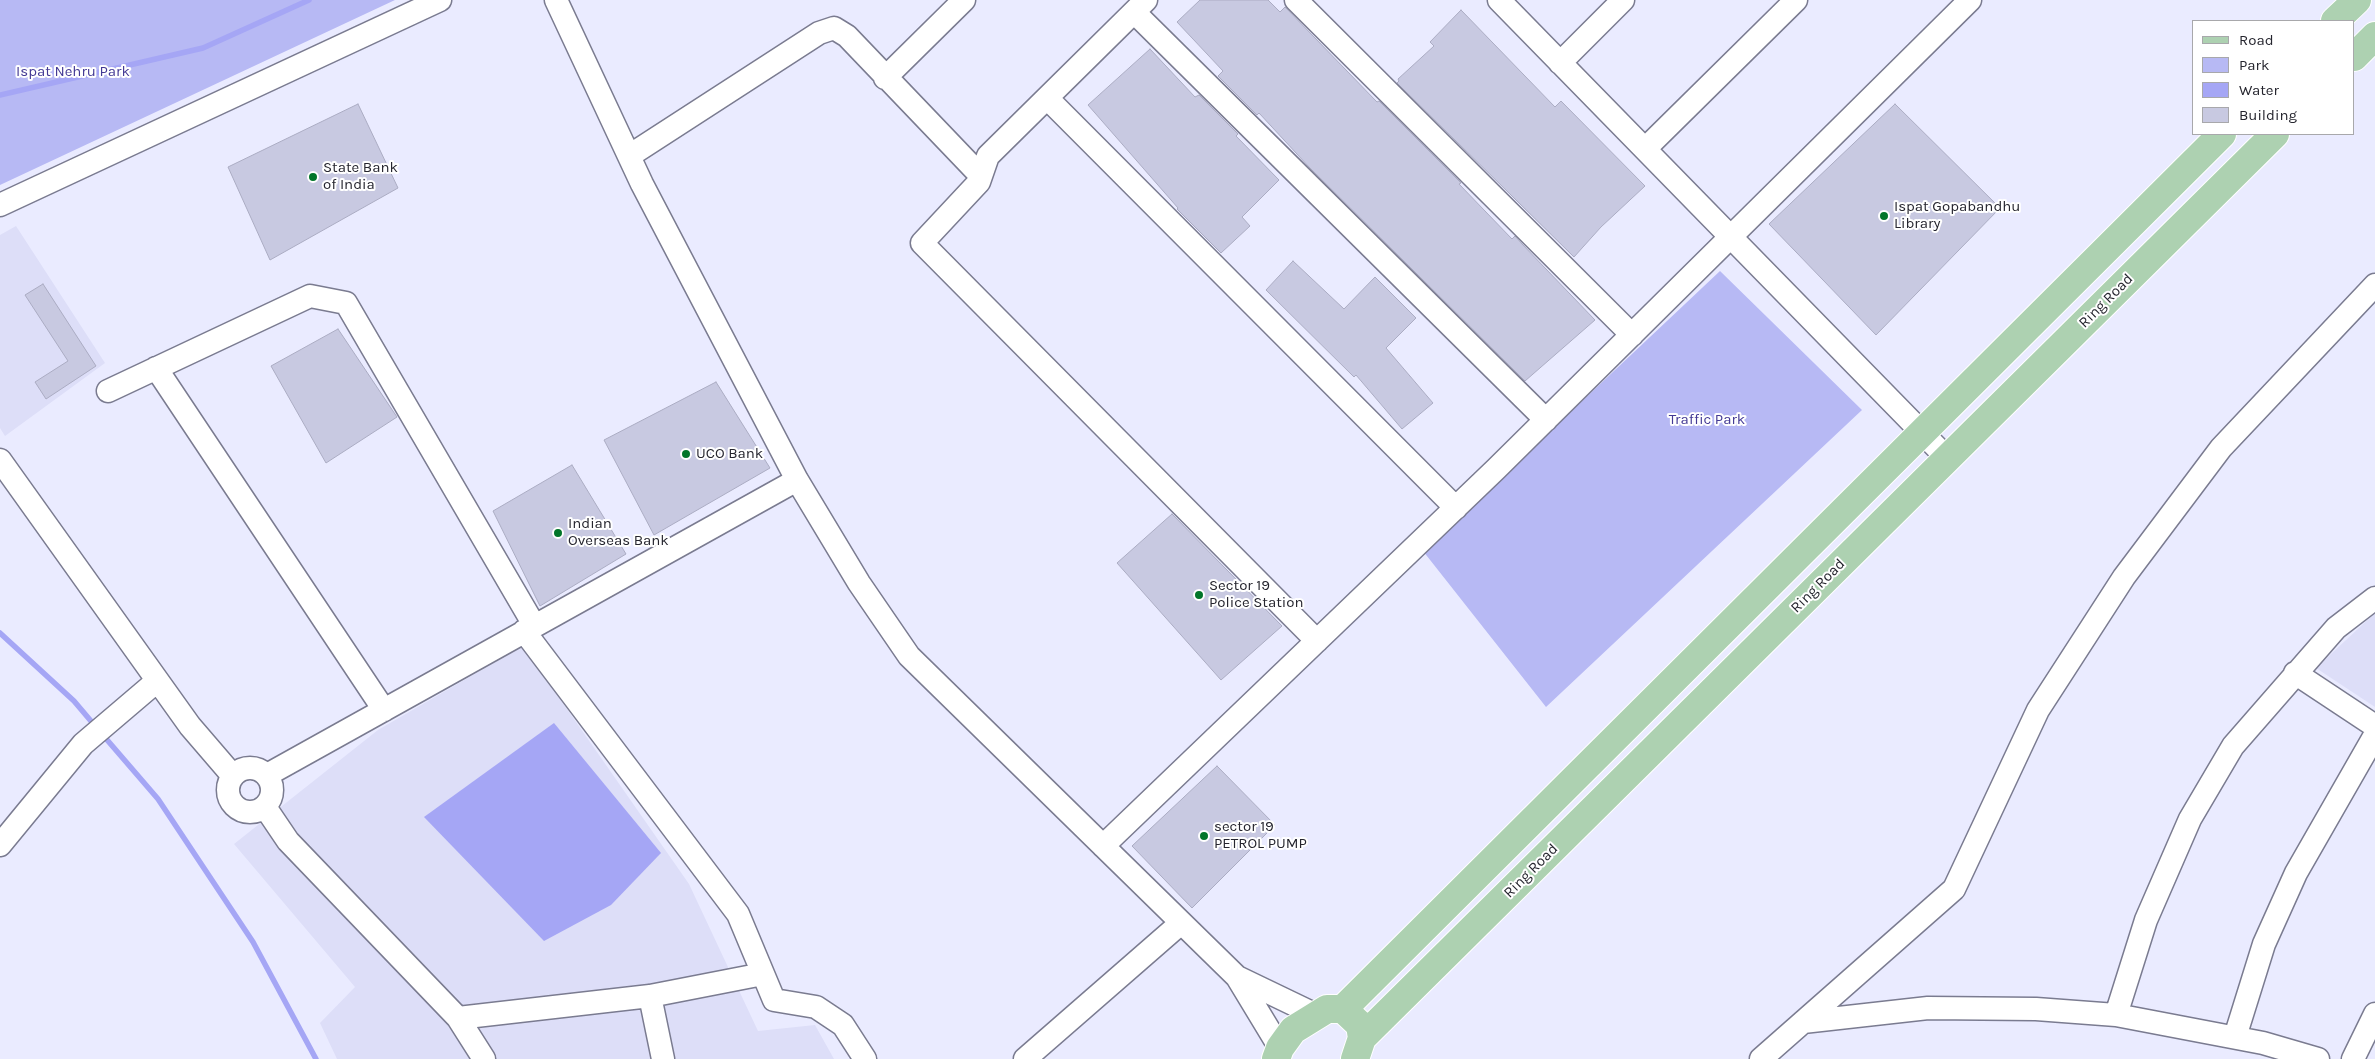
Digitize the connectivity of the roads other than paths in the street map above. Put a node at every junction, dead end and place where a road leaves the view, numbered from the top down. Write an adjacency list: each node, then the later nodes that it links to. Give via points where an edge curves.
1 (440, 0): 22 (street)
2 (556, 0): 20 (street)
3 (964, 0): 15 (street)
4 (1296, 0): 25 (street)
5 (1499, 0): 14 (street)
6 (1623, 0): 14 (street)
7 (1796, 0): 19 (street)
8 (1970, 0): 23 (street)
9 (2357, 0): 11 (main road)
10 (1140, 6): 16 (street); 28 (street)
11 (2336, 20)
12 (2375, 36): 13 (main road)
13 (2355, 55)
14 (1560, 63): 19 (street)
15 (885, 78): 20 (street, via 840,32 834,28 819,32); 21 (street)
16 (1047, 98): 21 (street, via 988,156); 33 (street)
17 (2221, 135): 29 (main road)
18 (2275, 135): 30 (main road, Ring Road)
19 (1645, 149): 23 (street)
20 (629, 156): 32 (street)
21 (981, 176): 36 (street, via 979,182 922,242)
22 (0, 205)
23 (1731, 237): 25 (street); 29 (street)
24 (2375, 285): 56 (street, via 2221,448 2124,577 2038,710 1954,890)
25 (1632, 335): 28 (street)
26 (156, 368): 27 (street); 35 (street, via 310,296 346,303); 39 (street)
27 (108, 391)
28 (1546, 420): 33 (street)
29 (1921, 432): 30 (street); 51 (main road)
30 (1947, 458): 58 (main road, Ring Road)
31 (0, 460): 38 (street)
32 (797, 480): 35 (street); 46 (street, via 859,583 909,656)
33 (1456, 508): 36 (street)
34 (2375, 598): 37 (street, via 2336,628)
35 (529, 628): 39 (street); 48 (street, via 738,914)
36 (1317, 640): 46 (street)
37 (2295, 673): 40 (street); 54 (street, via 2233,746 2190,819 2146,920)
38 (157, 680): 43 (street, via 190,726); 45 (street, via 83,744)
39 (384, 710): 42 (street)
40 (2375, 726)
41 (2375, 735): 57 (street, via 2296,873 2264,944)
42 (267, 775): 43 (street, via 254,768); 44 (street, via 272,784 272,795)
43 (233, 776): 44 (street, via 229,796 234,805 247,812 256,812)
44 (264, 807): 55 (street, via 288,841)
45 (0, 845)
46 (1102, 846): 47 (street)
47 (1181, 923): 49 (street); 63 (street)
48 (763, 974): 50 (street); 62 (street, via 774,1000 816,1007 843,1024)
49 (1237, 977): 53 (street); 59 (street)
50 (650, 996): 55 (street); 61 (street)
51 (1343, 1010): 53 (main road, via 1327,1009); 58 (main road, via 1360,1025)
52 (2375, 1014): 66 (street)
53 (1316, 1015): 59 (main road, via 1293,1030)
54 (2116, 1015): 56 (street, via 2036,1009 1928,1008); 57 (street)
55 (458, 1018): 60 (street)
56 (1803, 1022): 64 (street)
57 (2235, 1037): 65 (street)
58 (1358, 1049)
59 (1278, 1053)
60 (484, 1059)
61 (663, 1059)
62 (865, 1059)
63 (1025, 1059)
64 (1761, 1059)
65 (2318, 1059)
66 (2354, 1059)

